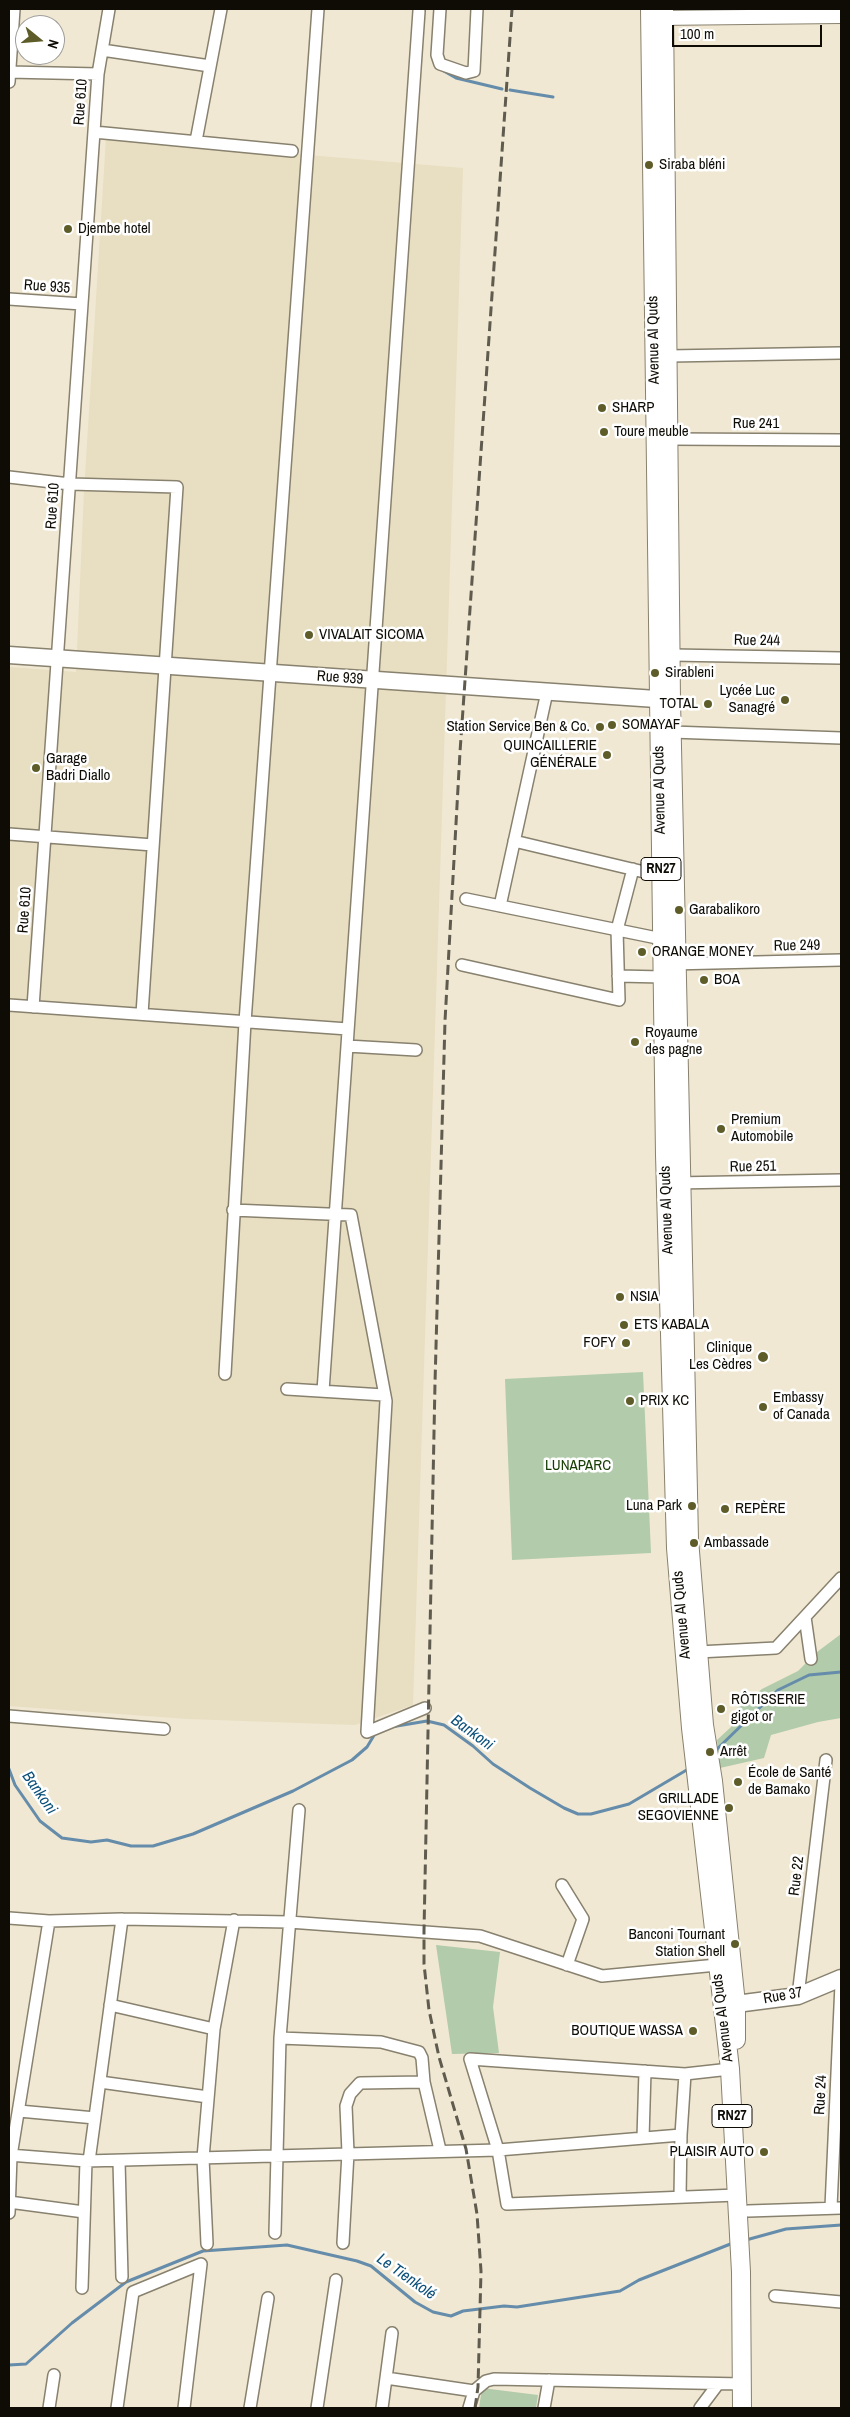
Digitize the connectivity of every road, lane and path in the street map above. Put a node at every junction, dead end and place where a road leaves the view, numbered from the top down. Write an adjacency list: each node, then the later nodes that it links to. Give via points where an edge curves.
1 (14, 9): 10 (street)
2 (109, 9): 11 (street, Rue 610)
3 (221, 9): 12 (street)
4 (318, 9): 31 (street)
5 (440, 9): 6 (street, via 436,55 440,64 466,73 474,71)
6 (477, 9)
7 (419, 11): 32 (street)
8 (657, 13): 9 (street); 21 (main road, Avenue Al Quds / RN27); 34 (main road, Avenue Al Quds / RN27)
9 (841, 16)
10 (11, 31): 14 (street)
11 (102, 50): 12 (street); 13 (street, Rue 610)
12 (210, 66): 16 (street)
13 (98, 74): 14 (street); 15 (street, Rue 610)
14 (9, 77)
15 (94, 132): 16 (street); 19 (street, Rue 610)
16 (196, 142): 17 (street)
17 (292, 151)
18 (9, 299): 19 (street, Rue 935)
19 (82, 304): 25 (street, Rue 610)
20 (841, 354): 21 (street)
21 (669, 356): 22 (main road, Avenue Al Quds / RN27)
22 (670, 439): 23 (street, Rue 241); 26 (main road, Avenue Al Quds / RN27)
23 (841, 440)
24 (9, 477): 25 (street)
25 (70, 484): 29 (street, Rue 610); 30 (street, via 176,487)
26 (672, 655): 28 (street, Rue 244); 34 (main road, Avenue Al Quds / RN27)
27 (9, 656): 29 (main road, Rue 939)
28 (841, 658)
29 (57, 659): 30 (main road, Rue 939); 38 (street, Rue 610)
30 (165, 666): 31 (main road, Rue 939); 40 (street)
31 (271, 673): 32 (main road, Rue 939); 54 (street)
32 (372, 680): 33 (main road, Rue 939); 55 (street)
33 (547, 692): 34 (main road, Rue 939); 39 (street)
34 (665, 699): 35 (main road, Avenue Al Quds / RN27); 42 (main road, Avenue Al Quds / RN27)
35 (672, 732): 36 (street); 49 (main road, Avenue Al Quds / RN27)
36 (841, 738)
37 (9, 834): 38 (street)
38 (45, 836): 40 (street); 52 (street, Rue 610)
39 (514, 841): 41 (street); 44 (street)
40 (153, 845): 53 (street)
41 (633, 869): 42 (street); 45 (street)
42 (661, 876): 46 (main road, Avenue Al Quds / RN27)
43 (466, 899): 44 (street)
44 (500, 906): 45 (street)
45 (617, 930): 46 (street); 50 (street)
46 (662, 940): 49 (main road, Avenue Al Quds / RN27)
47 (841, 960): 49 (street, Rue 249)
48 (462, 965): 50 (street, via 619,1000)
49 (667, 968): 50 (street, Rue 249); 59 (main road, Avenue Al Quds / RN27)
50 (618, 976)
51 (9, 1005): 52 (street)
52 (33, 1007): 53 (street)
53 (142, 1014): 54 (street)
54 (245, 1022): 55 (street); 60 (street)
55 (348, 1029): 56 (street)
56 (347, 1046): 57 (street); 61 (street)
57 (416, 1050)
58 (841, 1180): 59 (street, Rue 251)
59 (674, 1183): 68 (main road, Avenue Al Quds / RN27, via 689,1539); 72 (main road, Avenue Al Quds / RN27, via 676,1548)
60 (233, 1210): 61 (street); 62 (street)
61 (335, 1215): 64 (street); 65 (street, via 351,1215)
62 (225, 1374)
63 (287, 1389): 64 (street)
64 (323, 1391): 65 (street)
65 (384, 1395): 70 (street, via 367,1732)
66 (841, 1578): 67 (street)
67 (805, 1617): 68 (street, via 776,1648); 69 (street)
68 (698, 1652): 72 (main road, Avenue Al Quds / RN27)
69 (811, 1659)
70 (425, 1708)
71 (9, 1716): 73 (street)
72 (697, 1727): 83 (main road, Avenue Al Quds / RN27, via 698,1793); 87 (main road, Avenue Al Quds / RN27, via 713,1781)
73 (164, 1728)
74 (826, 1760): 86 (street, Rue 22)
75 (299, 1810): 81 (street)
76 (562, 1885): 82 (street, via 583,1919)
77 (9, 1918): 80 (street)
78 (122, 1919): 79 (street); 80 (street); 88 (street)
79 (234, 1920): 81 (street); 89 (street)
80 (49, 1921): 98 (street)
81 (288, 1922): 82 (street, via 480,1936); 90 (street)
82 (567, 1965): 83 (street, via 602,1976)
83 (717, 1965): 87 (main road, Avenue Al Quds / RN27)
84 (841, 1978): 86 (main road, Rue 37)
85 (841, 1984): 97 (street, Rue 24)
86 (798, 1996): 87 (main road, Rue 37)
87 (729, 2003): 91 (main road, Avenue Al Quds / RN27); 116 (main road, Avenue Al Quds / RN27, via 736,2039)
88 (110, 2005): 89 (street); 94 (street)
89 (214, 2029): 96 (street)
90 (280, 2038): 95 (street, via 381,2042 414,2049 422,2058); 106 (street)
91 (730, 2069): 93 (street); 110 (main road, Avenue Al Quds / RN27)
92 (645, 2071): 93 (street); 101 (street); 103 (street, via 470,2059)
93 (685, 2074): 100 (street)
94 (100, 2082): 96 (street); 99 (street)
95 (424, 2082): 102 (street); 104 (street, via 360,2083 350,2094 346,2106)
96 (208, 2097): 107 (street)
97 (838, 2110): 113 (street, Rue 24)
98 (19, 2111): 99 (street); 105 (street)
99 (94, 2118): 108 (street)
100 (681, 2135): 101 (street); 111 (street)
101 (643, 2138): 103 (street)
102 (440, 2150): 103 (street); 104 (street)
103 (498, 2150): 111 (street, via 507,2204)
104 (348, 2153): 106 (street); 118 (street)
105 (10, 2156): 108 (street); 112 (street)
106 (276, 2156): 107 (street); 117 (street)
107 (203, 2158): 109 (street); 119 (street)
108 (87, 2161): 109 (street); 114 (street)
109 (119, 2161): 121 (street)
110 (737, 2195): 111 (street); 116 (main road, Avenue Al Quds / RN27)
111 (680, 2197)
112 (9, 2202): 114 (street); 115 (street)
113 (836, 2208): 116 (street)
114 (84, 2212): 123 (street)
115 (9, 2213)
116 (745, 2222): 120 (main road, Avenue Al Quds / RN27)
117 (275, 2232)
118 (342, 2243)
119 (207, 2244)
120 (746, 2271): 132 (main road, Avenue Al Quds / RN27); 144 (main road, Avenue Al Quds / RN27)
121 (122, 2277)
122 (336, 2280): 138 (street)
123 (82, 2288)
124 (775, 2296): 126 (street)
125 (268, 2298): 137 (street)
126 (841, 2302)
127 (392, 2333): 129 (street)
128 (54, 2374): 134 (street)
129 (386, 2378): 133 (street); 139 (street)
130 (549, 2380): 131 (street); 133 (street, via 494,2378); 141 (street)
131 (718, 2384): 132 (street); 142 (street)
132 (743, 2384): 143 (main road, Avenue Al Quds / RN27)
133 (474, 2391): 140 (street)
134 (49, 2408)
135 (117, 2408): 136 (street, via 133,2292 201,2264)
136 (184, 2408)
137 (250, 2408)
138 (317, 2408)
139 (382, 2408)
140 (469, 2408)
141 (544, 2408)
142 (700, 2408)
143 (742, 2408)
144 (754, 2408)

